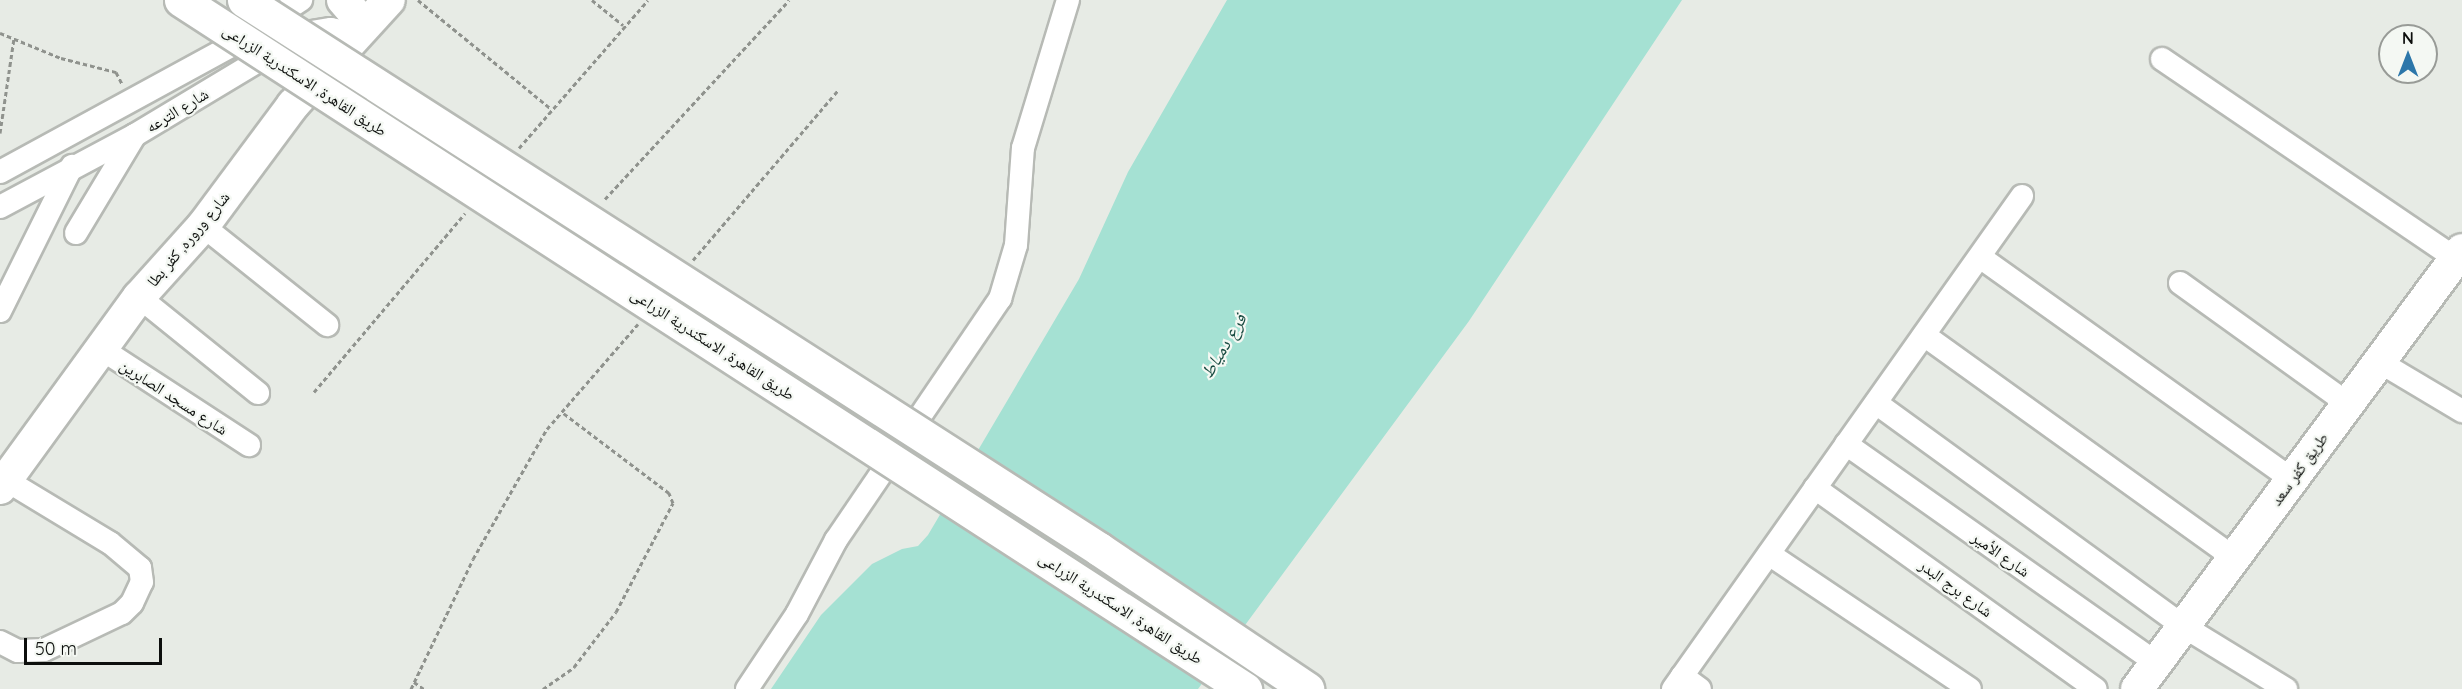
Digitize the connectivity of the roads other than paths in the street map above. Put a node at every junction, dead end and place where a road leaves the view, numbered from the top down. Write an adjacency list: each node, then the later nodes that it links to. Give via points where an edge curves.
1 (181, 0): 41 (highway, طريق القاهرة, الاسكندرية الزراعى, bridge)
2 (244, 0): 42 (highway, طريق القاهرة, الاسكندرية الزراعى, bridge, via 1099,549)
3 (343, 0): 7 (street)
4 (389, 0): 7 (street, شارع وروره, كفر بطا)
5 (1068, 0): 40 (street, via 1023,148 1016,245 1000,299 842,530 797,614)
6 (298, 1): 11 (street, شارع الترعه, via 231,46)
7 (361, 30): 9 (street, شارع الترعه, via 331,28 305,33); 14 (street, شارع وروره, كفر بطا, via 293,105)
8 (2162, 58): 17 (street)
9 (135, 135): 10 (street, شارع الترعه); 15 (street)
10 (72, 166): 13 (street, شارع الترعه); 20 (street)
11 (0, 172)
12 (2022, 196): 16 (street)
13 (0, 207)
14 (203, 226): 19 (street, شارع وروره, كفر بطا); 21 (street)
15 (76, 233)
16 (1980, 256): 22 (street); 32 (street)
17 (2460, 258): 24 (street, طريق كفر سعد)
18 (2180, 283): 27 (street)
19 (139, 297): 23 (street, شارع وروره, كفر بطا); 25 (street)
20 (0, 310)
21 (327, 325)
22 (1924, 335): 26 (street); 35 (street)
23 (100, 348): 30 (street, شارع مسجد الصابرين); 31 (street, شارع وروره, كفر بطا)
24 (2378, 361): 27 (street, طريق كفر سعد); 28 (street)
25 (258, 393)
26 (1876, 403): 29 (street); 36 (street)
27 (2347, 403): 32 (street, طريق كفر سعد)
28 (2462, 411)
29 (1846, 444): 33 (street); 38 (street, شارع الأمير)
30 (249, 445)
31 (6, 472): 37 (street, via 110,543 140,568 142,582 122,613 44,650 18,651)
32 (2291, 479): 35 (street, طريق كفر سعد)
33 (1815, 488): 34 (street); 44 (street, شارع برج البدر)
34 (1768, 554): 39 (street); 43 (street)
35 (2234, 557): 36 (street, طريق كفر سعد)
36 (2183, 626): 38 (street, طريق كفر سعد); 46 (street)
37 (0, 642)
38 (2156, 663): 45 (street, طريق كفر سعد)
39 (1685, 685)
40 (747, 689)
41 (1245, 689)
42 (1307, 689)
43 (1970, 689)
44 (2096, 689)
45 (2137, 689)
46 (2286, 689)

